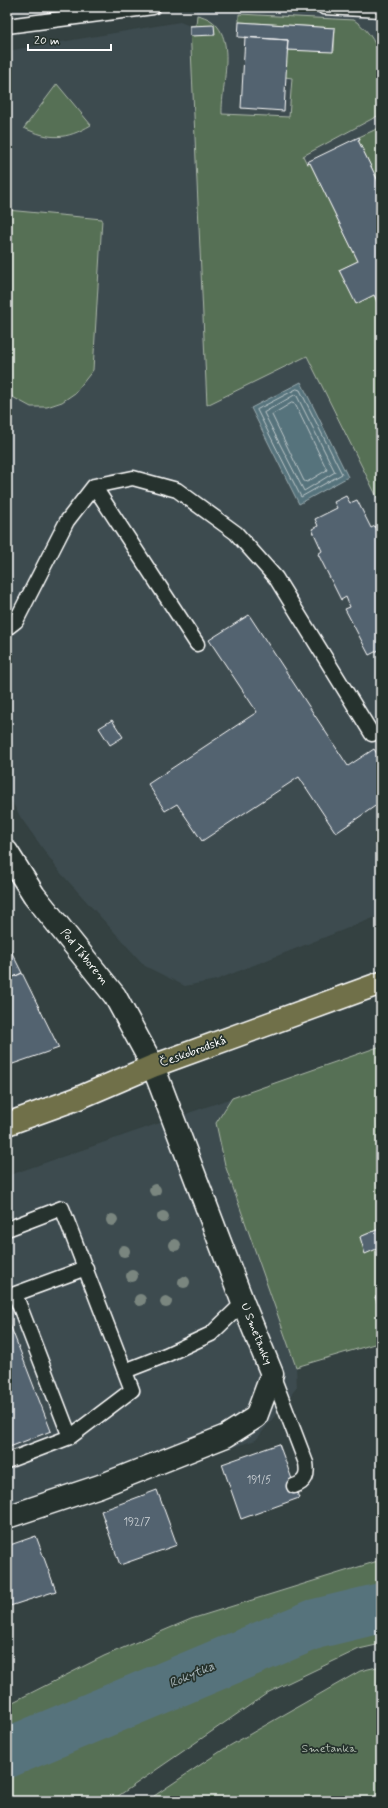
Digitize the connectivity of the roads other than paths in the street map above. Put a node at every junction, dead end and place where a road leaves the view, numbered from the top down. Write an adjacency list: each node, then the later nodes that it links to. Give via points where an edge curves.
1 (152, 7): 4 (lane)
2 (324, 7): 3 (lane)
3 (381, 10)
4 (7, 26)
5 (94, 486): 6 (lane, via 67,521 16,621); 7 (lane); 8 (lane, via 133,478 176,490 236,533 276,578)
6 (7, 628)
7 (197, 644)
8 (372, 734)
9 (7, 852): 11 (street, Pod Táborem, via 34,895 115,996)
10 (381, 983): 11 (main road, Českobrodská)
11 (153, 1066): 12 (main road, Českobrodská, via 76,1099); 16 (street, U Smetanky)
12 (7, 1124)
13 (7, 1229): 14 (lane, via 62,1208)
14 (86, 1268): 15 (lane); 17 (lane)
15 (11, 1295): 19 (lane)
16 (243, 1303): 17 (lane, via 211,1334); 18 (street, U Smetanky)
17 (126, 1371): 19 (lane, via 132,1390)
18 (272, 1374): 21 (lane, via 308,1472 303,1482); 22 (street, U Smetanky, via 256,1417 226,1436 100,1486)
19 (70, 1437): 20 (lane)
20 (7, 1461)
21 (294, 1486)
22 (7, 1517)

